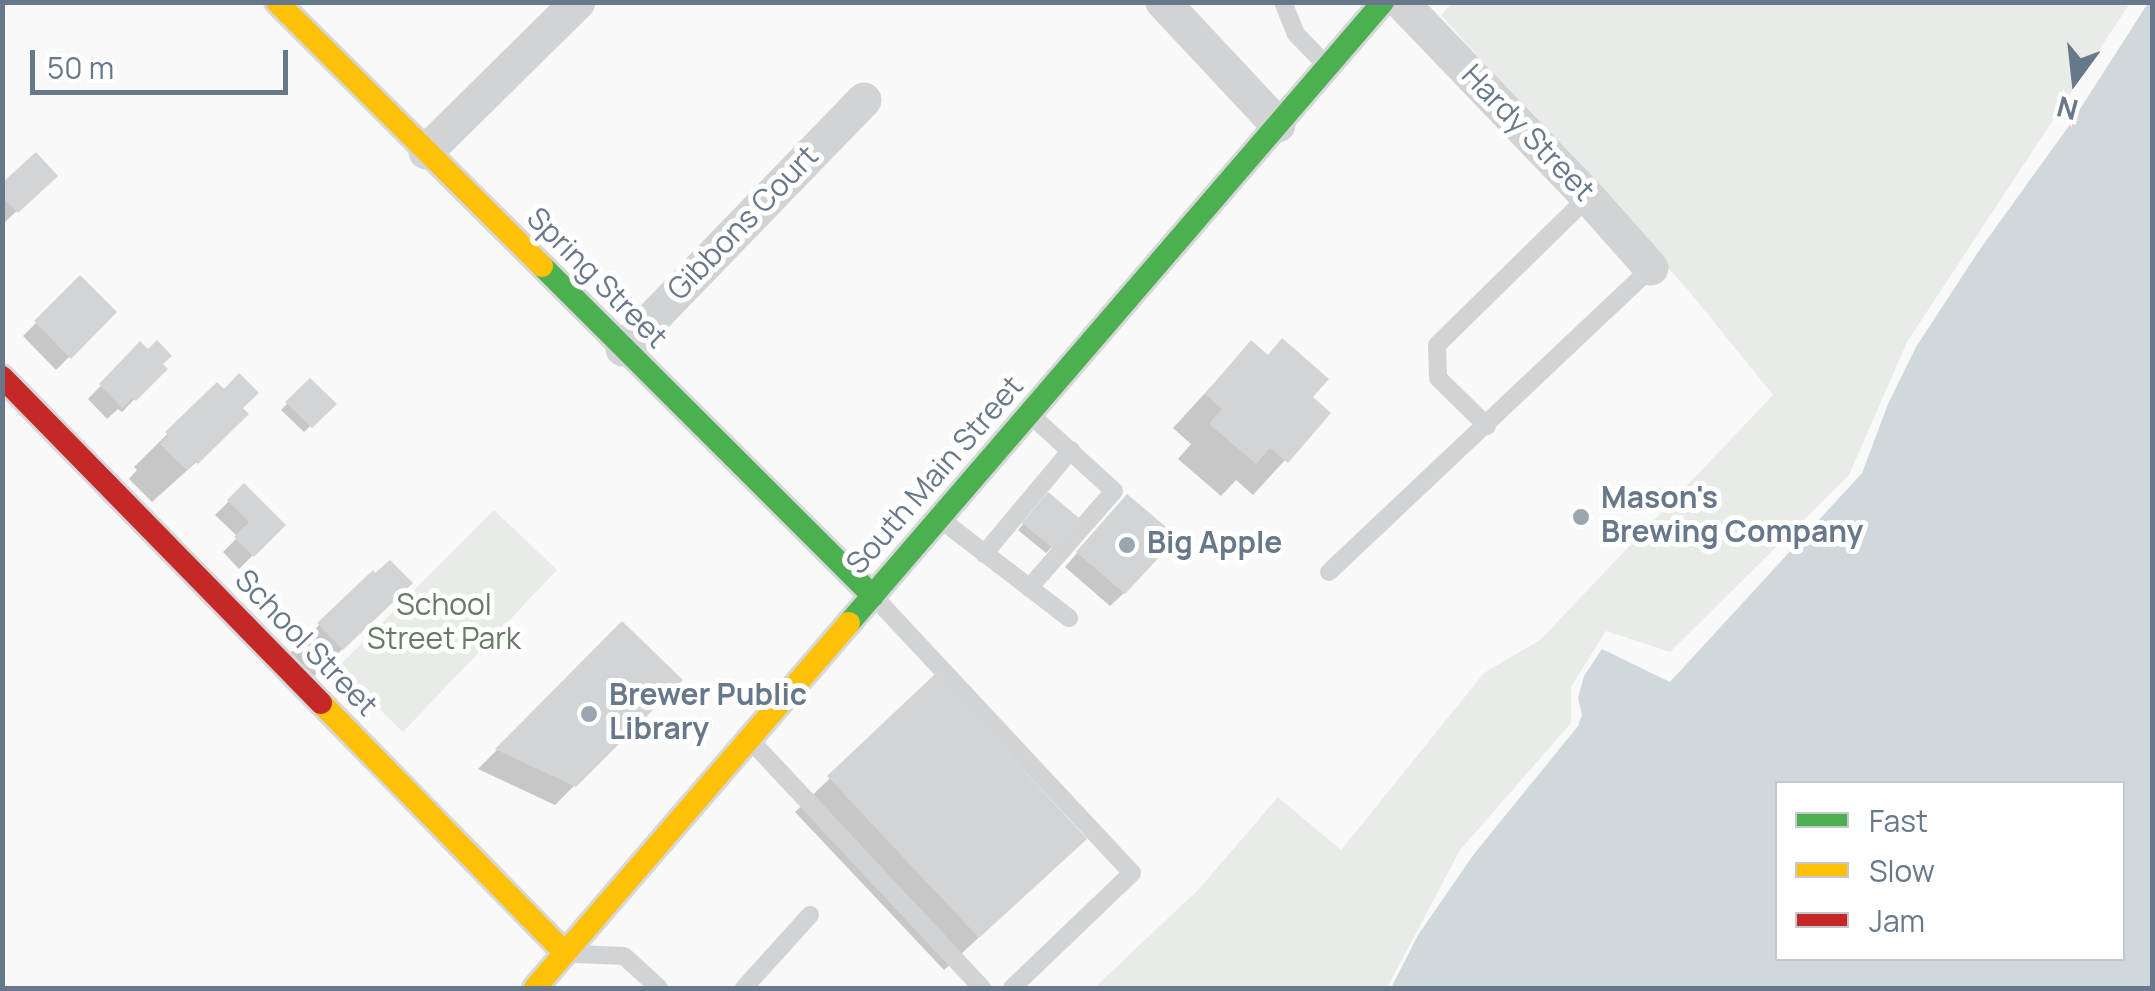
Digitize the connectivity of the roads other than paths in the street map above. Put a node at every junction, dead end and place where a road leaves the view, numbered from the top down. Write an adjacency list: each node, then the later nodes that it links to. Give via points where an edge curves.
1 (277, 2): 10 (street, Spring Street)
2 (578, 2): 10 (street)
3 (1163, 2): 9 (street)
4 (1283, 2): 7 (lane, via 1296,34)
5 (1383, 2): 7 (street, South Main Street)
6 (1401, 2): 11 (street, Hardy Street)
7 (1328, 67): 9 (street, South Main Street)
8 (864, 100): 13 (street, Gibbons Court)
9 (1278, 125): 15 (street, South Main Street)
10 (426, 152): 13 (street, Spring Street)
11 (1588, 197): 12 (street, Hardy Street); 16 (lane, via 1437,346 1438,378)
12 (1651, 268): 16 (lane)
13 (623, 349): 22 (street, Spring Street)
14 (2, 377): 26 (street, School Street)
15 (1029, 414): 17 (lane); 18 (street, South Main Street)
16 (1486, 426): 20 (lane)
17 (1071, 450): 19 (lane); 21 (lane, via 1114,491)
18 (939, 518): 19 (lane); 22 (street, South Main Street)
19 (984, 554): 21 (lane)
20 (1329, 572)
21 (1028, 588): 23 (lane)
22 (873, 596): 24 (street, South Main Street); 31 (lane, via 1132,873)
23 (1068, 618)
24 (750, 739): 26 (street, South Main Street); 30 (lane)
25 (810, 915): 29 (lane)
26 (565, 953): 27 (street, South Main Street); 28 (lane, via 624,956)
27 (534, 988)
28 (658, 988)
29 (744, 988)
30 (982, 988)
31 (1012, 988)

